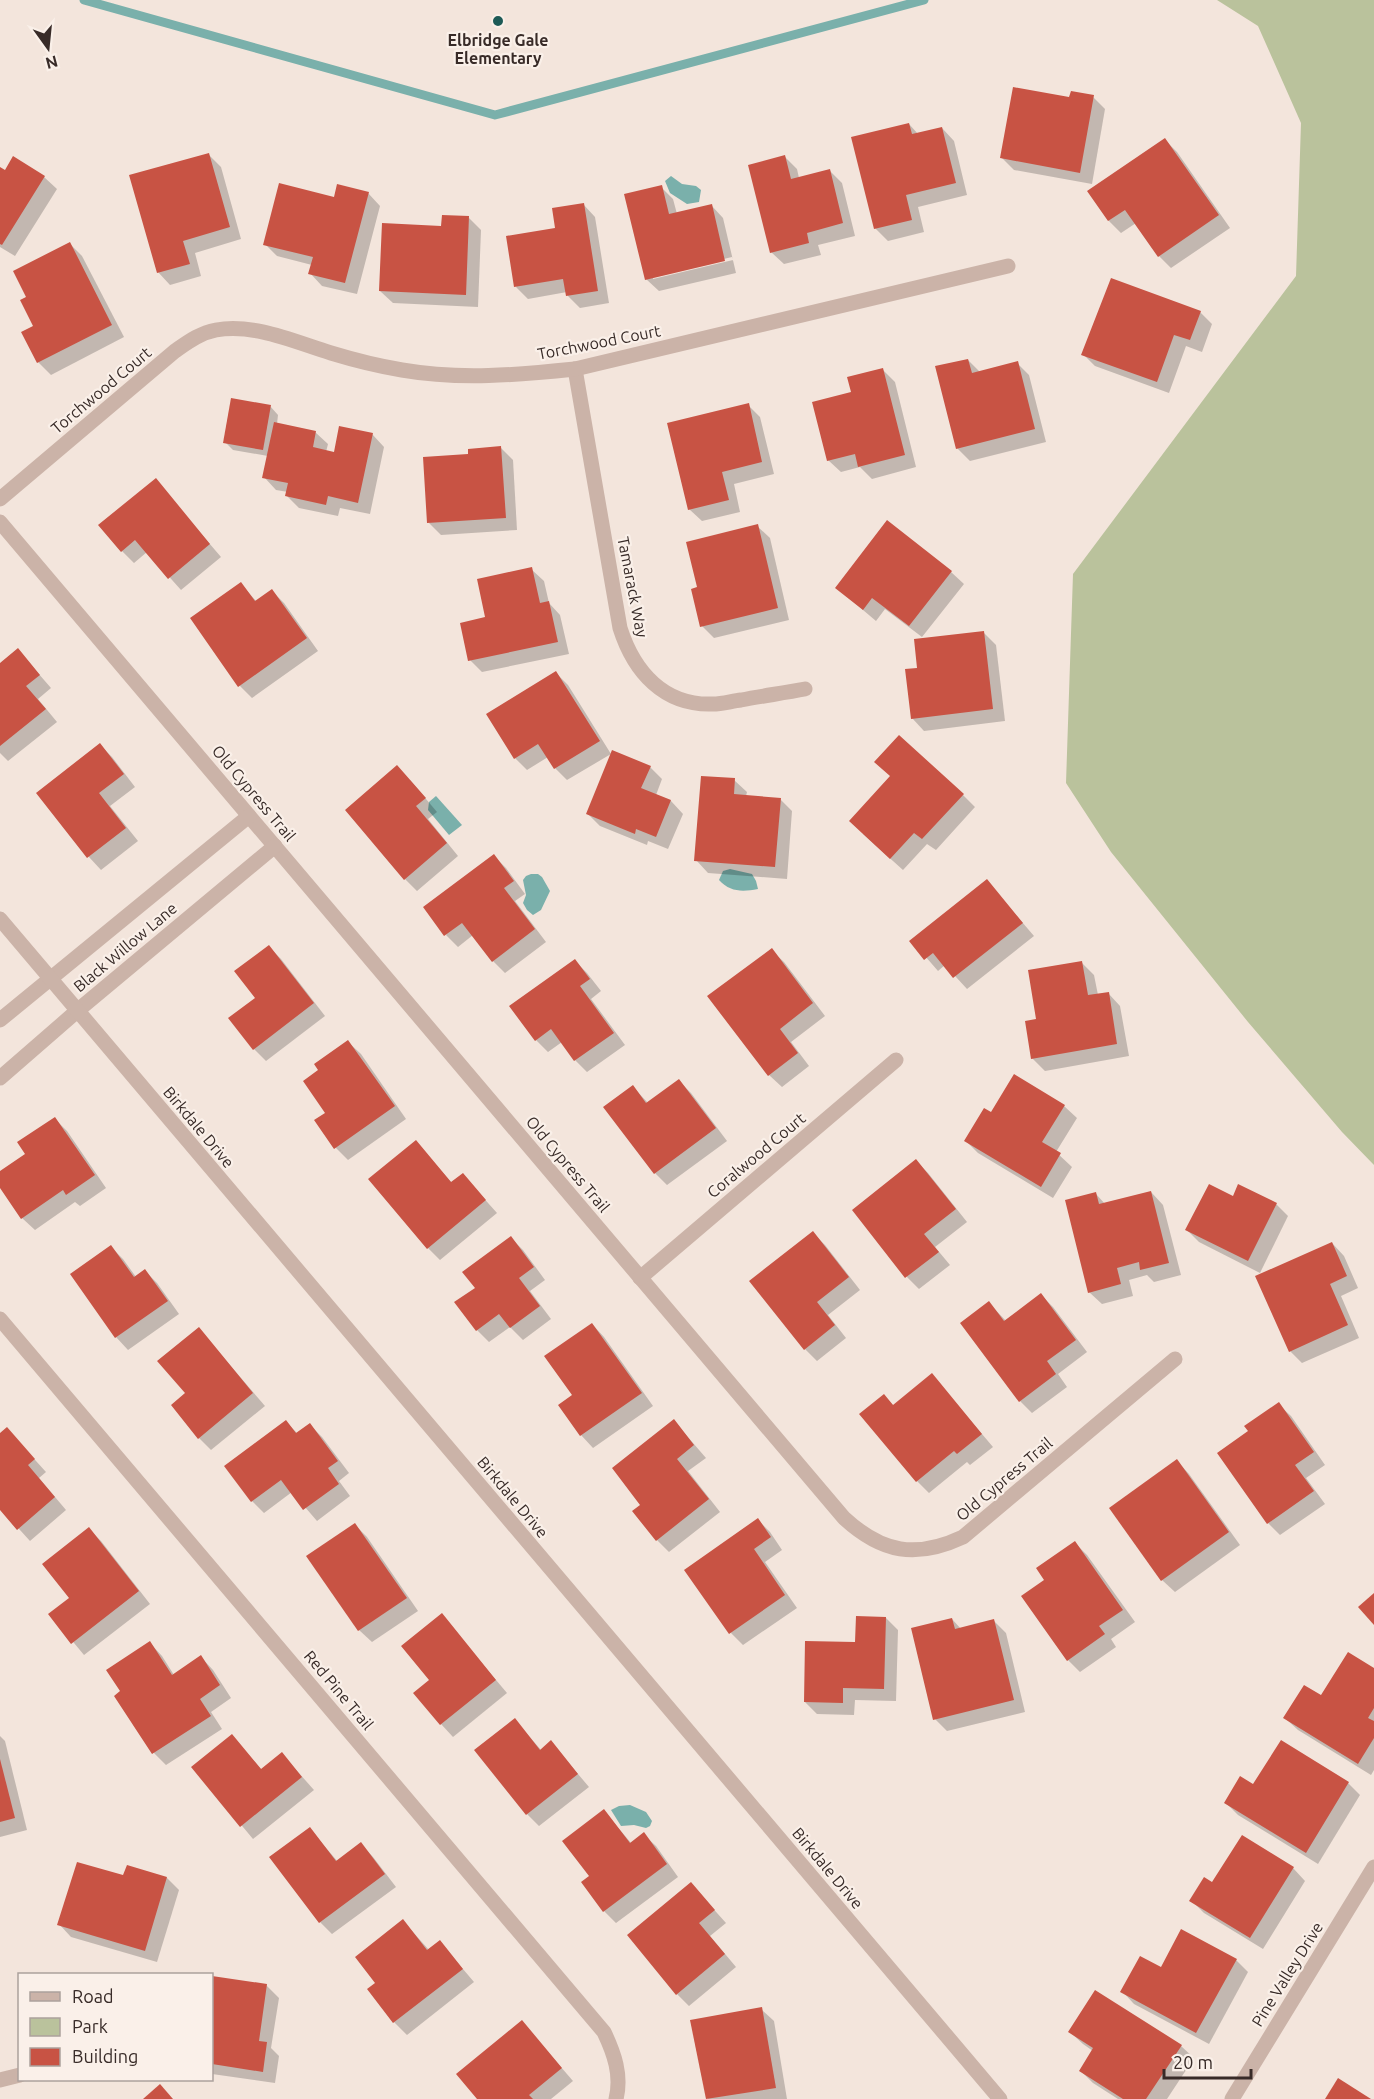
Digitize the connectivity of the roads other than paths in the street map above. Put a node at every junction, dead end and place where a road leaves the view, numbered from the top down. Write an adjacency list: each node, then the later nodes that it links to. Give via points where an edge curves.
1 (1008, 266): 2 (street, Torchwood Court)
2 (575, 369): 3 (street, Torchwood Court, via 513,376 403,370 258,331 214,330 175,351); 5 (street, Tamarack Way, via 620,628 638,668 671,695 714,705)
3 (0, 499)
4 (0, 522): 6 (street, Old Cypress Trail)
5 (805, 689)
6 (249, 816): 7 (street, Old Cypress Trail); 9 (street, Black Willow Lane)
7 (275, 846): 10 (street, Black Willow Lane); 14 (street, Old Cypress Trail)
8 (0, 919): 9 (street, Birkdale Drive)
9 (51, 979): 10 (street, Birkdale Drive); 11 (street, Black Willow Lane)
10 (77, 1011): 13 (street, Black Willow Lane); 21 (street, Birkdale Drive)
11 (0, 1020)
12 (896, 1060): 14 (street, Coralwood Court)
13 (0, 1078)
14 (640, 1278): 16 (street, Old Cypress Trail, via 844,1518 879,1544 900,1550 943,1546 963,1537)
15 (0, 1319): 20 (street, Red Pine Trail, via 604,2032 618,2073)
16 (1175, 1359)
17 (1372, 1873): 22 (street, Pine Valley Drive)
18 (18, 2076): 19 (street)
19 (0, 2080)
20 (616, 2099)
21 (1000, 2099)
22 (1232, 2099)

